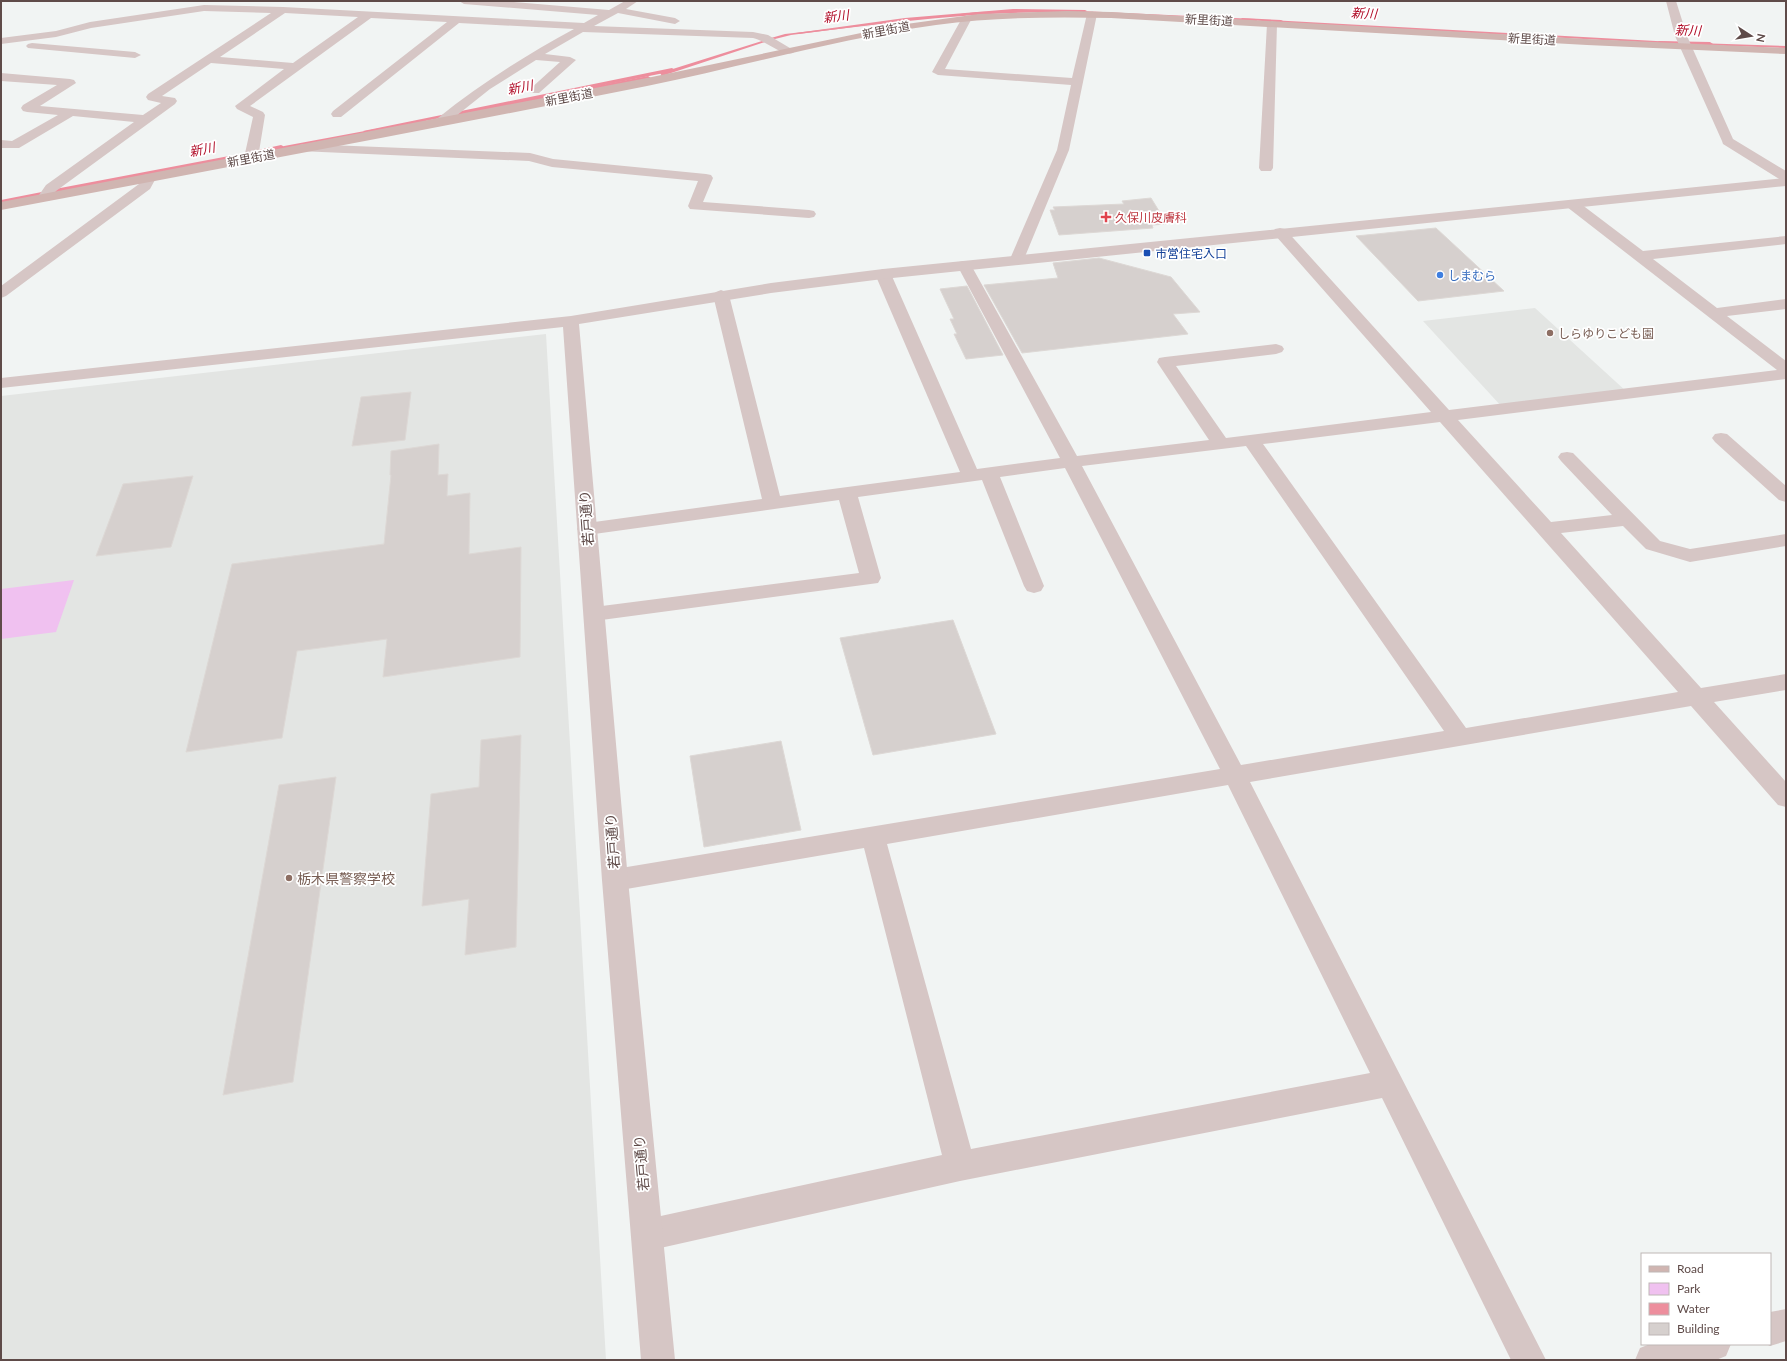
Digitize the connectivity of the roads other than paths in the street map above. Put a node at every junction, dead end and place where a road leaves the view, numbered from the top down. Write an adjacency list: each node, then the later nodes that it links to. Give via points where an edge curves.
1 (464, 1): 5 (street)
2 (633, 1): 5 (street)
3 (1671, 1): 15 (street)
4 (283, 10): 7 (street); 12 (street, via 204,8 90,25); 20 (street)
5 (614, 11): 11 (street); 13 (street)
6 (1092, 14): 8 (main road, 新里街道, via 1022,14); 10 (main road, 新里街道); 23 (street)
7 (368, 15): 9 (street); 21 (street)
8 (968, 18): 16 (main road, 新里街道, via 894,28); 23 (street, via 938,72)
9 (457, 20): 11 (street); 26 (street)
10 (1272, 24): 15 (main road, 新里街道); 32 (street)
11 (583, 28): 13 (street); 19 (street)
12 (56, 34): 14 (street); 18 (street, via 32,46)
13 (753, 36): 16 (street, via 769,40)
14 (1, 42)
15 (1686, 47): 17 (main road, 新里街道); 33 (street, via 1728,141)
16 (789, 51): 28 (main road, 新里街道, via 649,82)
17 (1786, 51)
18 (134, 55)
19 (533, 56): 24 (street, via 570,60); 28 (street, via 471,98)
20 (209, 59): 21 (street); 27 (street, via 152,97 170,101)
21 (296, 67): 31 (street, via 241,106 259,115)
22 (1, 76): 25 (street, via 70,83 27,108)
23 (1078, 82): 43 (street, via 1063,150)
24 (535, 90)
25 (71, 112): 27 (street); 29 (street, via 14,145)
26 (337, 114)
27 (145, 119): 36 (street)
28 (444, 120): 30 (main road, 新里街道)
29 (1, 144)
30 (304, 148): 31 (main road, 新里街道); 39 (street, via 530,157 552,163 706,178 695,206)
31 (252, 155): 34 (main road, 新里街道)
32 (1266, 168)
33 (1786, 177)
34 (149, 178): 36 (main road, 新里街道); 46 (street, via 146,186)
35 (1786, 182): 37 (street)
36 (47, 193): 38 (main road, 新里街道)
37 (1572, 204): 40 (street); 42 (street)
38 (1, 206)
39 (809, 214)
40 (1280, 232): 43 (street); 55 (street)
41 (1786, 240): 42 (street)
42 (1640, 256): 49 (street)
43 (1017, 259): 44 (street)
44 (964, 264): 45 (street); 60 (street)
45 (884, 274): 47 (street); 61 (street)
46 (1, 294)
47 (721, 295): 50 (street); 64 (street)
48 (1786, 304): 49 (street)
49 (1714, 313): 52 (street)
50 (571, 321): 54 (street); 66 (street, 若戸通り)
51 (1276, 349): 58 (street, via 1164,362)
52 (1786, 369)
53 (1786, 374): 55 (street)
54 (1, 383)
55 (1445, 416): 57 (street); 67 (street)
56 (1721, 438): 63 (street)
57 (1251, 440): 58 (street); 73 (street)
58 (1221, 444): 60 (street)
59 (1567, 457): 65 (street)
60 (1071, 462): 61 (street); 74 (street)
61 (980, 475): 62 (street); 69 (street)
62 (847, 493): 64 (street); 70 (street, via 871,578)
63 (1786, 496)
64 (772, 503): 66 (street)
65 (1627, 519): 67 (street); 68 (street, via 1653,545 1690,556)
66 (587, 529): 70 (street, 若戸通り)
67 (1546, 529): 72 (street)
68 (1786, 540)
69 (1034, 586)
70 (594, 614): 77 (street, 若戸通り)
71 (1786, 682): 72 (street)
72 (1697, 697): 73 (street); 75 (street)
73 (1460, 737): 74 (street)
74 (1235, 775): 76 (street); 78 (street)
75 (1786, 798)
76 (873, 836): 77 (street); 79 (street)
77 (615, 880): 80 (street, 若戸通り)
78 (1390, 1083): 79 (street); 85 (street)
79 (960, 1166): 80 (street)
80 (647, 1234): 84 (street, 若戸通り)
81 (1786, 1325): 82 (street)
82 (1771, 1329)
83 (1710, 1345): 86 (street)
84 (658, 1360)
85 (1529, 1360)
86 (1652, 1360)

